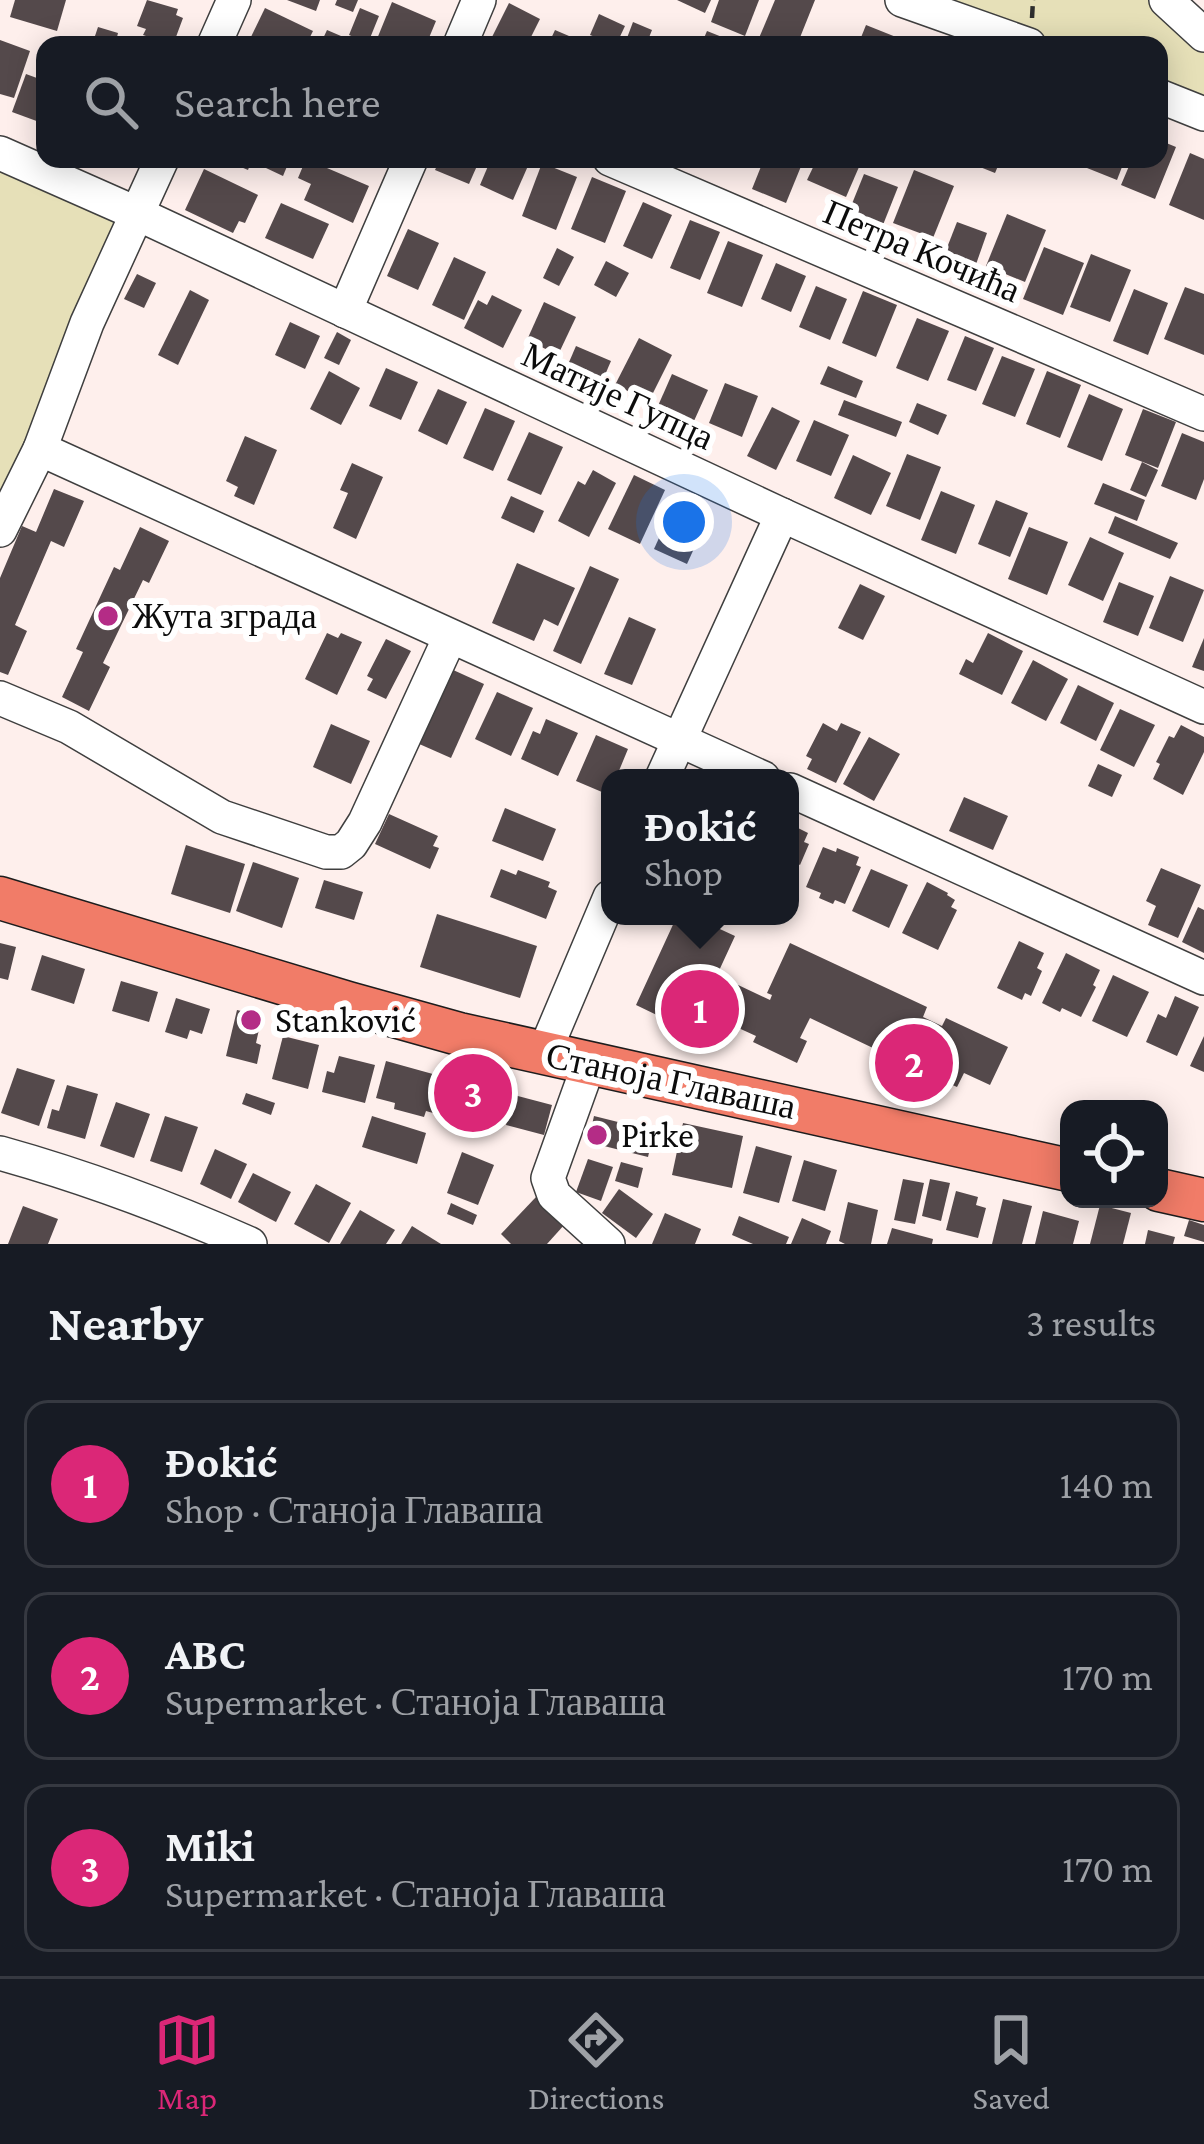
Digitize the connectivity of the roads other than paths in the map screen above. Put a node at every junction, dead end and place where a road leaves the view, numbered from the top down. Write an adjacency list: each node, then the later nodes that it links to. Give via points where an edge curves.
1 (234, 0): 6 (street)
2 (479, 0): 7 (street)
3 (902, 0): 8 (street)
4 (1166, 0): 5 (street)
5 (1204, 35)
6 (218, 36)
7 (464, 36)
8 (1004, 36)
9 (1168, 100): 10 (street)
10 (1204, 114)
11 (0, 153): 15 (street, Матије Гупца)
12 (158, 168): 15 (street)
13 (407, 168): 16 (street)
14 (631, 168): 17 (street, Петра Кочића)
15 (138, 214): 16 (street, Матије Гупца); 18 (street)
16 (345, 311): 19 (street, Матије Гупца)
17 (1204, 414)
18 (40, 449): 20 (street); 21 (street)
19 (782, 515): 23 (street, Матије Гупца); 24 (street)
20 (0, 530)
21 (450, 637): 22 (street, via 364,822 341,852 222,817 69,727); 24 (street)
22 (0, 698)
23 (1204, 707)
24 (679, 740): 25 (street); 26 (street)
25 (666, 769)
26 (743, 769)
27 (799, 794): 30 (street)
28 (0, 898): 31 (main road, Станоја Главаша, via 348,1004)
29 (601, 918): 31 (street)
30 (1204, 978)
31 (544, 1053): 32 (main road, Станоја Главаша)
32 (589, 1064): 34 (main road, Станоја Главаша); 39 (street, via 548,1178 554,1195)
33 (0, 1153): 37 (street, via 74,1174)
34 (1060, 1168)
35 (1168, 1192): 36 (main road)
36 (1204, 1200)
37 (180, 1230): 38 (street)
38 (250, 1244)
39 (608, 1244)

